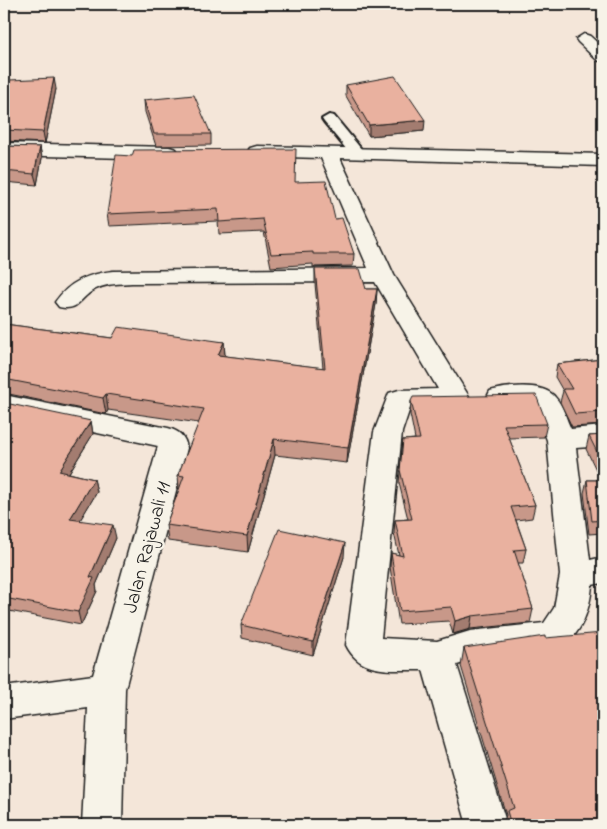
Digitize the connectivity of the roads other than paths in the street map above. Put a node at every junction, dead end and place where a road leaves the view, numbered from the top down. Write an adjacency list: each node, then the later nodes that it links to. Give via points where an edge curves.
1 (584, 39): 2 (street)
2 (603, 57)
3 (329, 119): 8 (lane)
4 (4, 149): 6 (street)
5 (328, 152): 7 (street); 8 (street); 10 (street)
6 (191, 153)
7 (240, 153)
8 (357, 153): 9 (street)
9 (603, 160)
10 (382, 276): 11 (street, via 132,276 95,280 74,290); 12 (street)
11 (66, 302)
12 (457, 398): 15 (street, via 536,397 545,402); 17 (street, via 399,399 388,432 363,645 372,653)
13 (4, 404): 18 (street, Jalan Rajawali 11, via 168,438 172,442)
14 (603, 436): 15 (street)
15 (560, 440): 16 (street)
16 (590, 573): 17 (street, via 561,629 553,636 477,645)
17 (437, 656): 21 (street)
18 (107, 689): 19 (street); 20 (street, Jalan Rajawali 11)
19 (4, 703)
20 (102, 825)
21 (487, 825)

